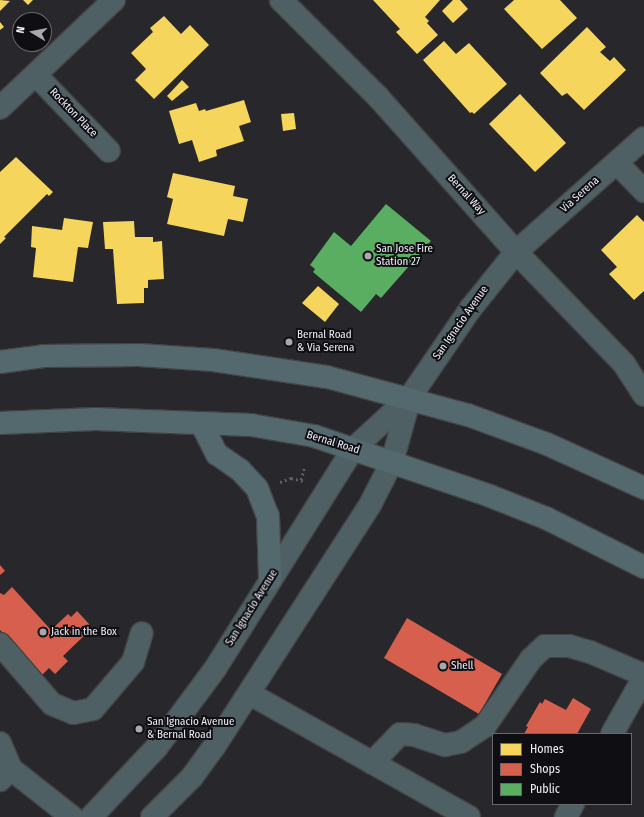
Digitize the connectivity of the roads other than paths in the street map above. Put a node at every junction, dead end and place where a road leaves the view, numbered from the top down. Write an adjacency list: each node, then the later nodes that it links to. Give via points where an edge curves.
1 (114, 0): 3 (street)
2 (281, 0): 9 (street, Bernal Way, via 378,97)
3 (36, 75): 4 (street); 6 (street, Rockton Place)
4 (0, 108)
5 (644, 138): 7 (street, Via Serena)
6 (109, 151)
7 (617, 162): 8 (street); 9 (street, Via Serena)
8 (644, 191)
9 (516, 252): 11 (street, Bernal Way, via 624,364); 12 (street, San Ignacio Avenue, via 471,308)
10 (0, 362): 12 (main road, via 44,356 96,354 212,360 327,376)
11 (644, 395)
12 (410, 397): 15 (street, San Ignacio Avenue); 16 (street, San Ignacio Avenue); 17 (main road, via 547,444)
13 (0, 423): 14 (main road, Bernal Road, via 96,419)
14 (202, 425): 15 (main road, Bernal Road, via 258,426 314,436); 19 (main road, via 217,454 240,470 256,488 268,516)
15 (354, 449): 16 (main road, Bernal Road); 19 (street, San Ignacio Avenue)
16 (392, 462): 18 (main road, Bernal Road, via 548,519); 23 (street, San Ignacio Avenue, via 371,502)
17 (644, 488)
18 (644, 567)
19 (270, 579): 30 (street, San Ignacio Avenue, via 214,669 157,747)
20 (142, 633): 21 (street, via 133,662 93,709 73,713 52,704)
21 (0, 644)
22 (644, 676): 24 (street); 26 (street, via 590,652 569,646 544,646 531,659 485,726 462,742 445,745 414,735 400,734)
23 (250, 694): 26 (street); 31 (street, San Ignacio Avenue, via 192,777)
24 (613, 733)
25 (0, 743): 27 (street)
26 (372, 763): 32 (street)
27 (6, 774): 29 (street)
28 (572, 805): 33 (street)
29 (72, 817)
30 (90, 817)
31 (152, 817)
32 (469, 817)
33 (566, 817)

